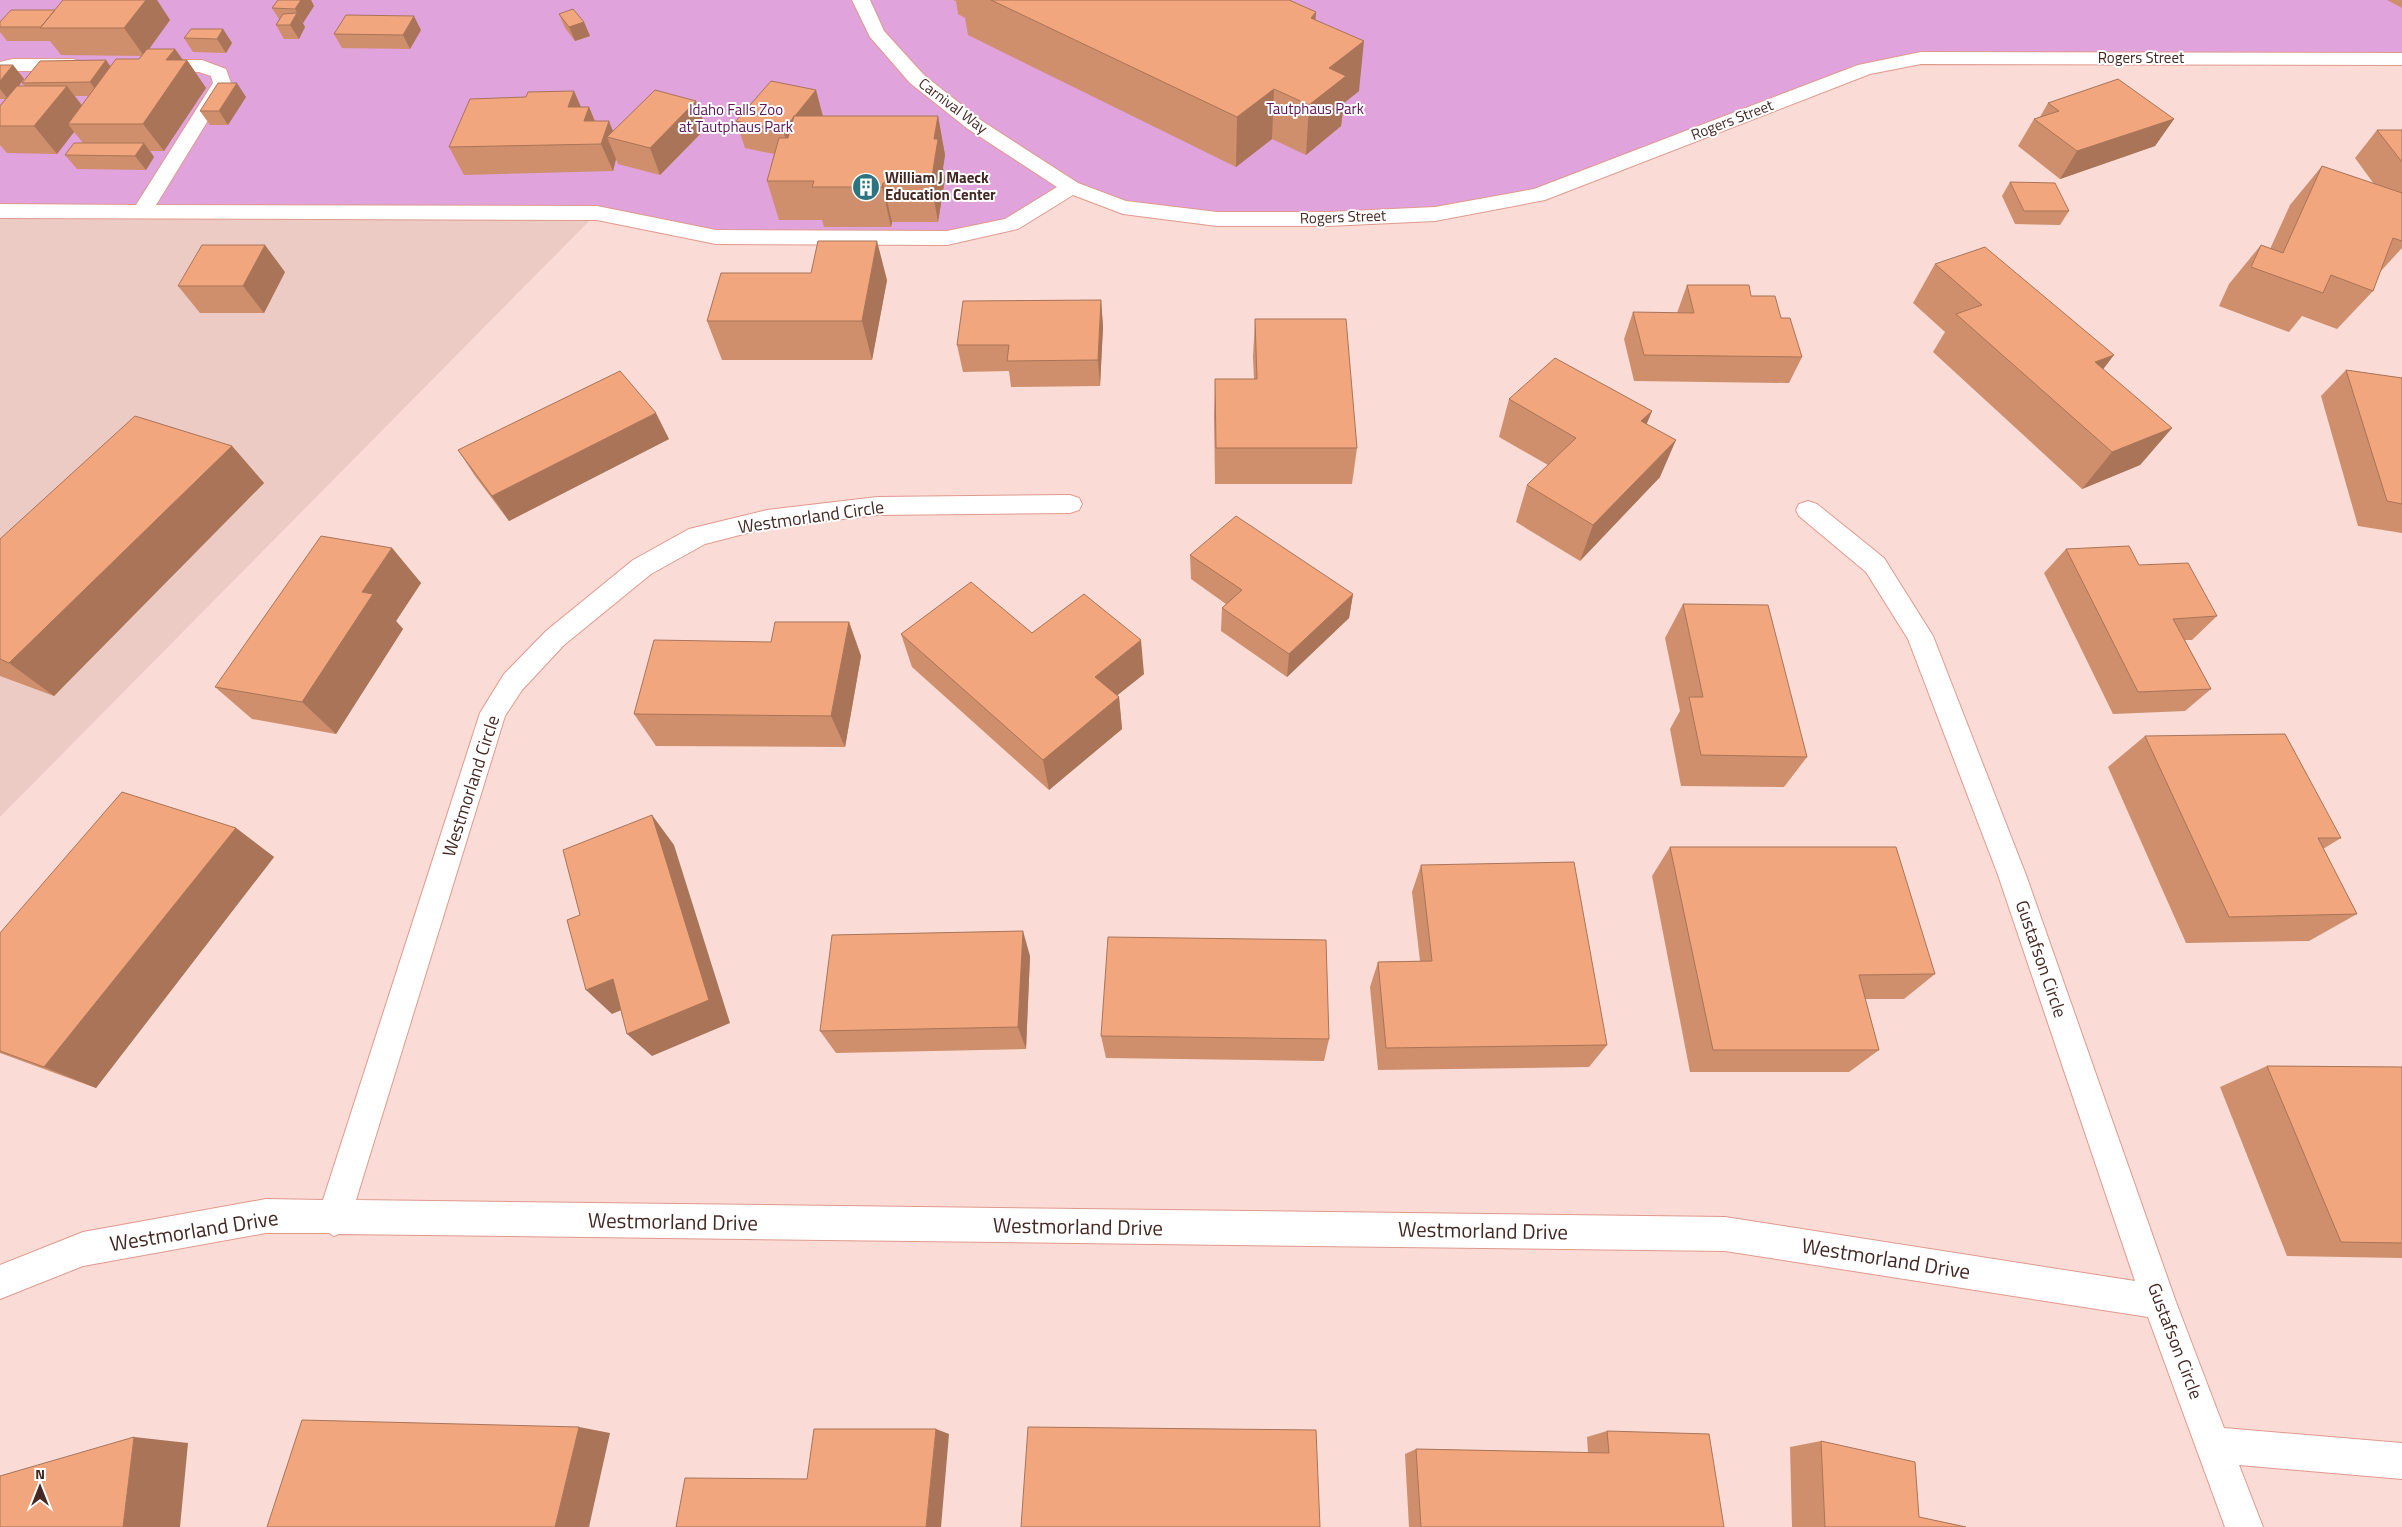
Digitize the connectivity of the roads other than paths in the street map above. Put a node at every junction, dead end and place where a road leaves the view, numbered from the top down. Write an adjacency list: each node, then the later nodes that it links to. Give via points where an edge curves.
1 (861, 0): 6 (street, Carnival Way, via 876,33 917,79 975,125)
2 (2402, 59): 6 (street, Rogers Street, via 1921,58 1865,69 1538,195 1435,214 1217,220 1122,207)
3 (91, 65): 5 (street, via 13,65)
4 (130, 66): 8 (street, via 202,66 219,73 222,83)
5 (0, 68)
6 (1071, 187): 8 (street, via 1011,224 946,238 716,237 597,213)
7 (0, 211): 8 (street)
8 (142, 211)
9 (1070, 504): 11 (street, Westmorland Circle, via 877,506 767,519 698,536 642,566 555,638 513,682 493,713)
10 (1808, 510): 13 (street, Gustafson Circle, via 1875,565 1920,636 2012,875)
11 (334, 1218): 12 (street, Westmorland Drive, via 266,1216 83,1249); 13 (street, Westmorland Drive, via 1725,1234)
12 (0, 1282)
13 (2160, 1302): 14 (street, Gustafson Circle)
14 (2214, 1445): 15 (street); 16 (street, Gustafson Circle)
15 (2402, 1461)
16 (2244, 1527)

